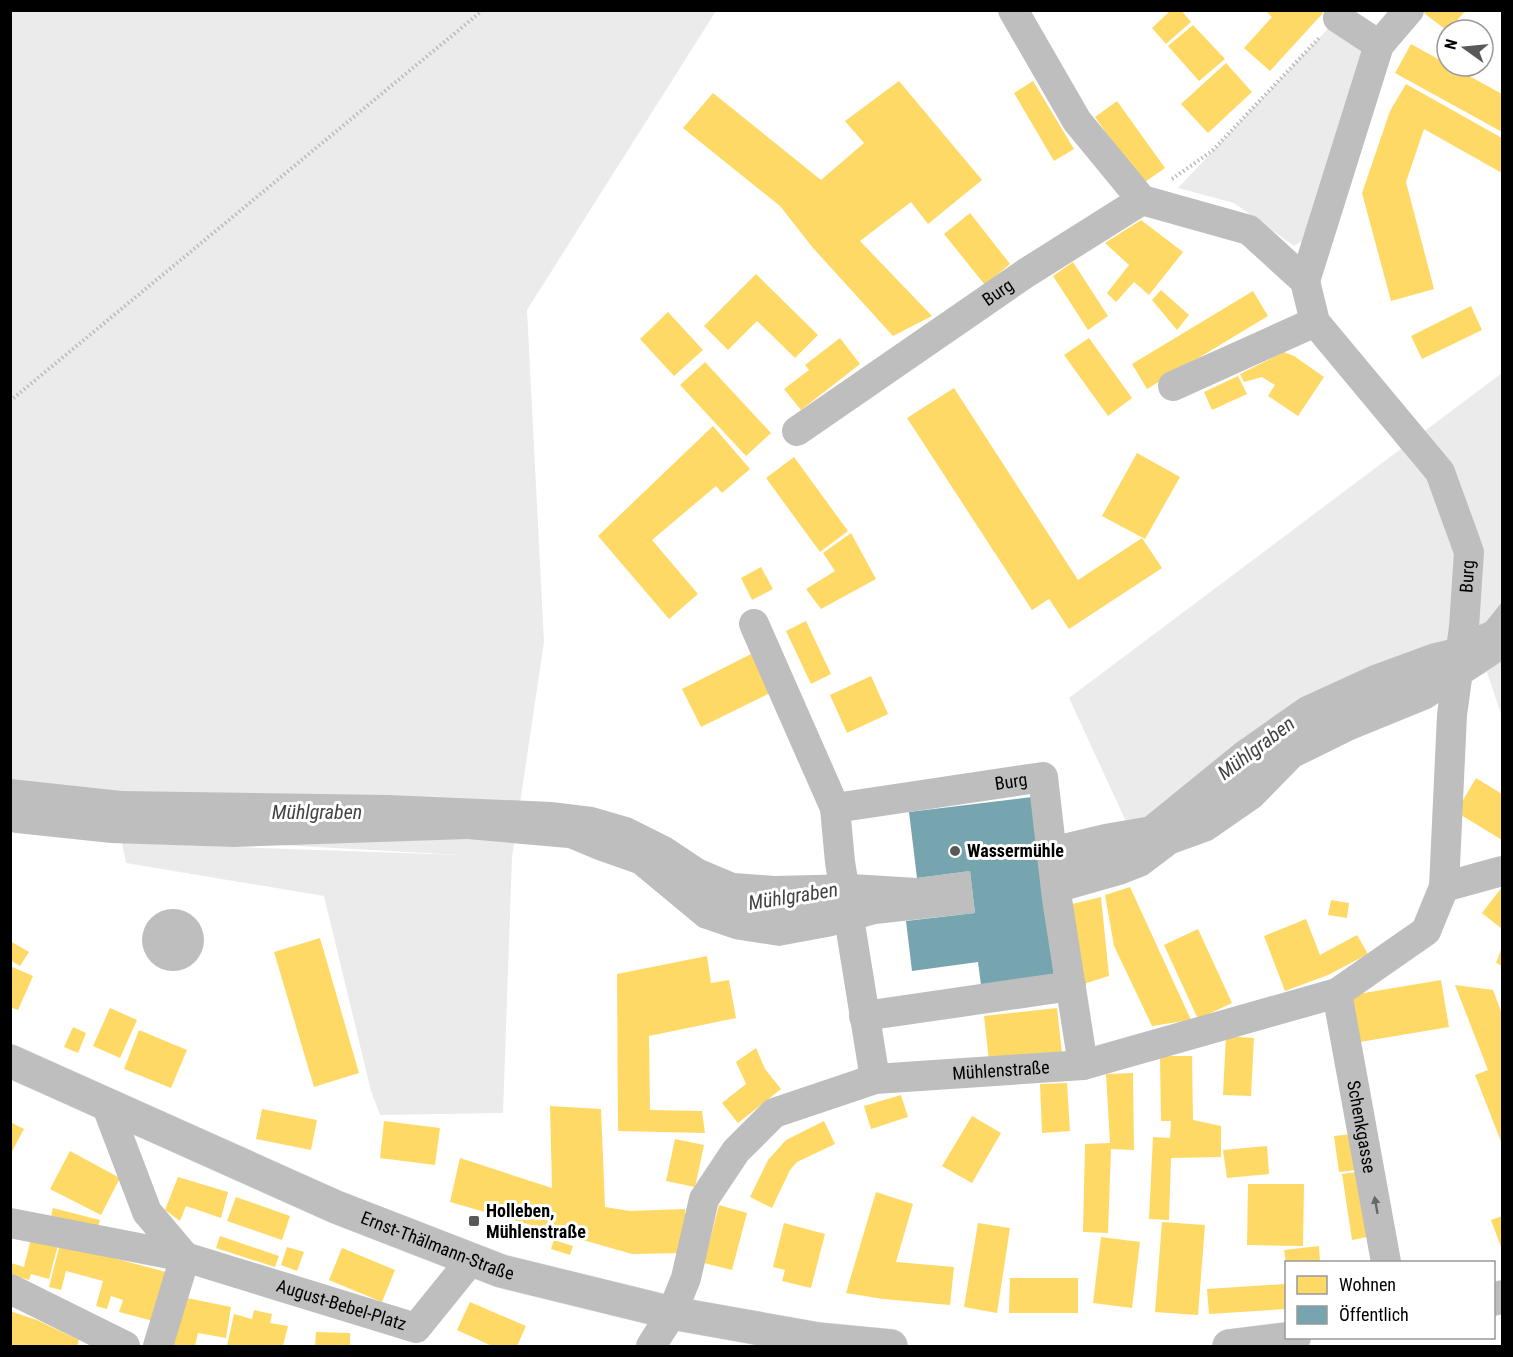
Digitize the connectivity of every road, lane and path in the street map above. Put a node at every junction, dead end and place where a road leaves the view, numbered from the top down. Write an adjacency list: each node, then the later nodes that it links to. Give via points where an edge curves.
1 (483, 10): 10 (path)
2 (1013, 10): 6 (street, via 1077,121)
3 (1409, 10): 5 (street)
4 (1338, 18): 5 (street); 6 (path, via 1212,151)
5 (1378, 45): 7 (street)
6 (1142, 200): 7 (street, via 1249,230); 11 (street, Burg, via 1026,273)
7 (1305, 281): 8 (street, Burg)
8 (1315, 322): 9 (street); 15 (street, Burg, via 1440,472 1469,552 1452,715)
9 (1173, 386)
10 (10, 401)
11 (797, 431)
12 (754, 624): 13 (street)
13 (835, 808): 16 (street, Burg, via 1043,777); 18 (street)
14 (1503, 871): 15 (street)
15 (1444, 887): 17 (street, Mühlenstraße, via 1426,931)
16 (1071, 986): 18 (street); 20 (street, Burg)
17 (1337, 993): 20 (street, Mühlenstraße); 26 (street, Schenkgasse, one-way to 17)
18 (864, 1016): 21 (street)
19 (10, 1061): 22 (main road, Ernst-Thälmann-Straße)
20 (1083, 1065): 21 (street, Mühlenstraße)
21 (874, 1079): 28 (street, Mühlenstraße, via 774,1113 736,1151 704,1198 686,1278)
22 (106, 1104): 24 (street, via 147,1212); 25 (main road, Ernst-Thälmann-Straße, via 336,1208)
23 (10, 1223): 24 (street, August-Bebel-Platz)
24 (185, 1257): 29 (street, August-Bebel-Platz); 32 (street)
25 (471, 1260): 28 (main road, Ernst-Thälmann-Straße); 29 (street, August-Bebel-Platz)
26 (1386, 1261)
27 (10, 1288): 31 (street)
28 (672, 1313): 33 (street, Mühlenstraße); 34 (main road, Ernst-Thälmann-Straße, via 818,1339)
29 (407, 1337)
30 (1287, 1339): 35 (main road)
31 (125, 1347)
32 (158, 1347)
33 (651, 1347)
34 (891, 1347)
35 (1229, 1347)

